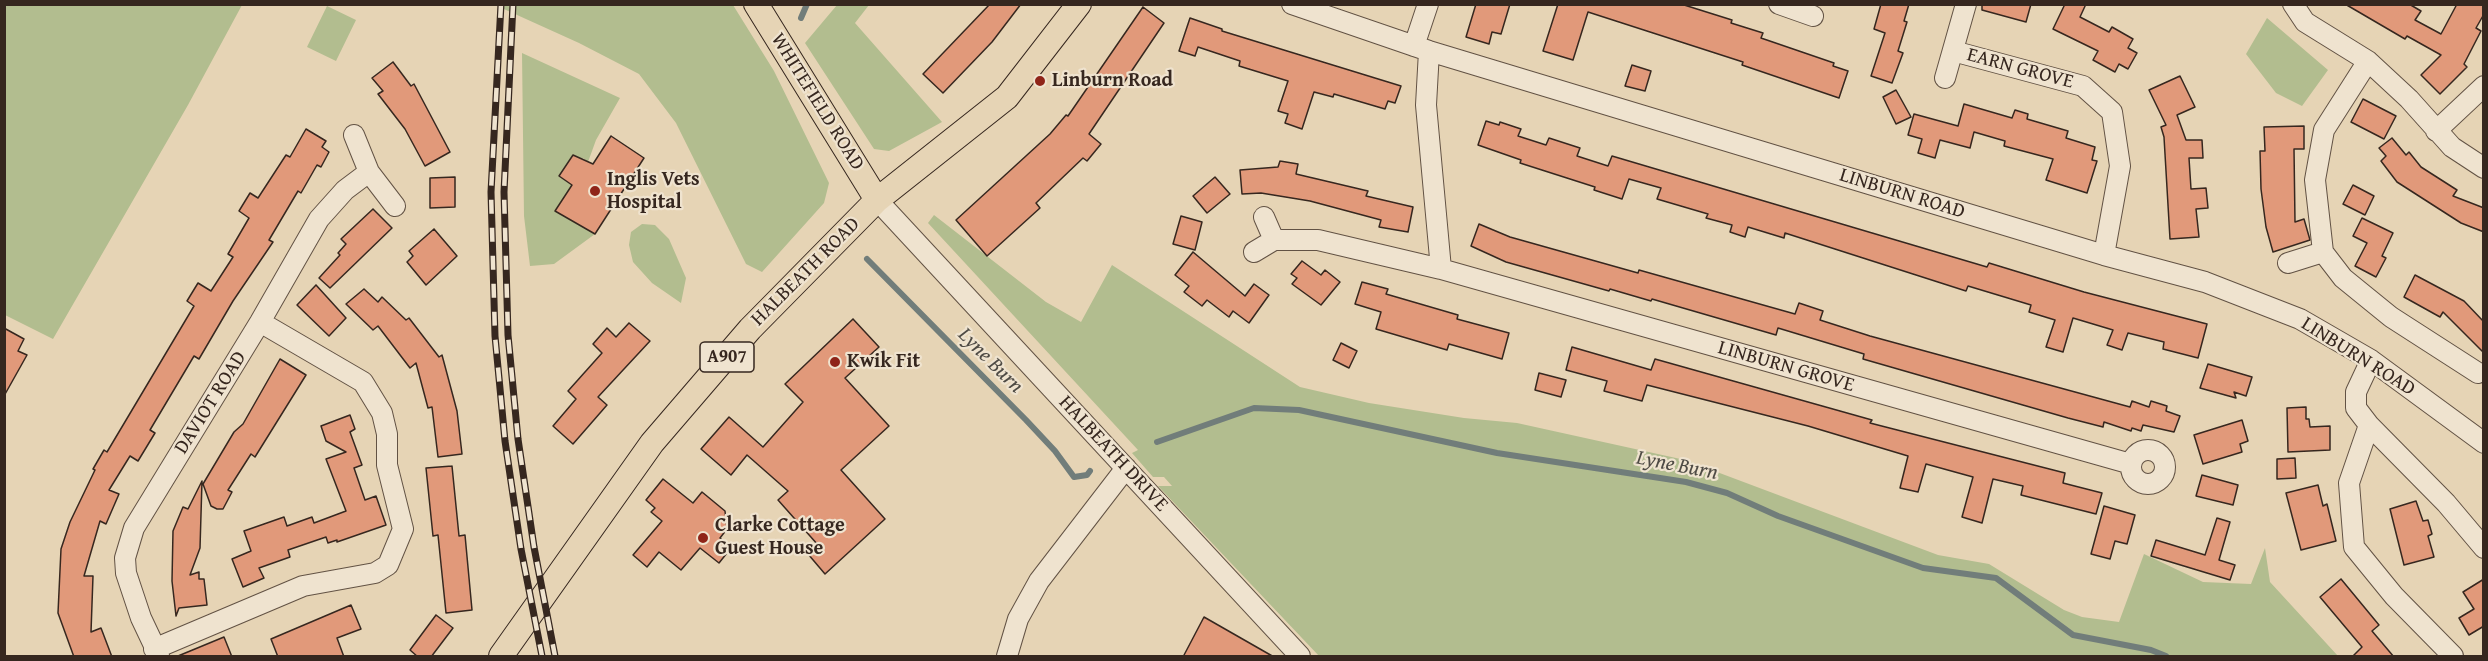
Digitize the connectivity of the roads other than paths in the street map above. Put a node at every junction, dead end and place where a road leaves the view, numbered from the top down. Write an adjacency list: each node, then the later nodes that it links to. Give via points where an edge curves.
1 (756, 4): 18 (main road, WHITEFIELD ROAD)
2 (1079, 4): 18 (main road, HALBEATH ROAD / A907, via 1007,97)
3 (1292, 4): 9 (street, LINBURN ROAD)
4 (1428, 4): 9 (street)
5 (1779, 4): 8 (street)
6 (1966, 4): 10 (street, EARN GROVE)
7 (2293, 4): 11 (street, via 2305,22)
8 (1813, 16)
9 (1421, 49): 24 (street, LINBURN ROAD); 26 (street)
10 (1953, 51): 12 (street, EARN GROVE); 24 (street, EARN GROVE, via 2083,86 2112,112 2120,166)
11 (2368, 61): 14 (street); 23 (street, via 2324,130 2315,180)
12 (1945, 78)
13 (2484, 86): 14 (street)
14 (2436, 131): 16 (street)
15 (354, 135): 17 (street)
16 (2484, 168)
17 (369, 172): 19 (street); 27 (street, DAVIOT ROAD, via 345,190 319,219)
18 (877, 200): 33 (street, HALBEATH DRIVE); 36 (main road, HALBEATH ROAD / A907, via 754,325 652,443)
19 (395, 206)
20 (1264, 217): 21 (street)
21 (1274, 240): 22 (street); 26 (street, LINBURN GROVE, via 1318,240)
22 (1254, 252)
23 (2323, 252): 25 (street); 29 (street, via 2343,278 2391,317)
24 (2104, 255): 28 (street, LINBURN ROAD, via 2205,282 2300,319)
25 (2288, 263)
26 (1441, 269): 32 (street, LINBURN GROVE)
27 (260, 322): 35 (street, DAVIOT ROAD, via 134,528 128,544 128,581); 35 (street, via 363,382 382,413 387,465 403,529 388,566 375,573 303,586)
28 (2371, 360): 30 (street, via 2356,392 2356,408); 31 (street, LINBURN ROAD)
29 (2478, 373)
30 (2369, 425): 34 (street); 39 (street, via 2349,483 2354,547 2394,596)
31 (2484, 443)
32 (2131, 464)
33 (1126, 468): 37 (street, via 1039,581 1018,619); 38 (street, HALBEATH DRIVE)
34 (2484, 548)
35 (157, 653)
36 (501, 657)
37 (1007, 657)
38 (1300, 657)
39 (2453, 657)

